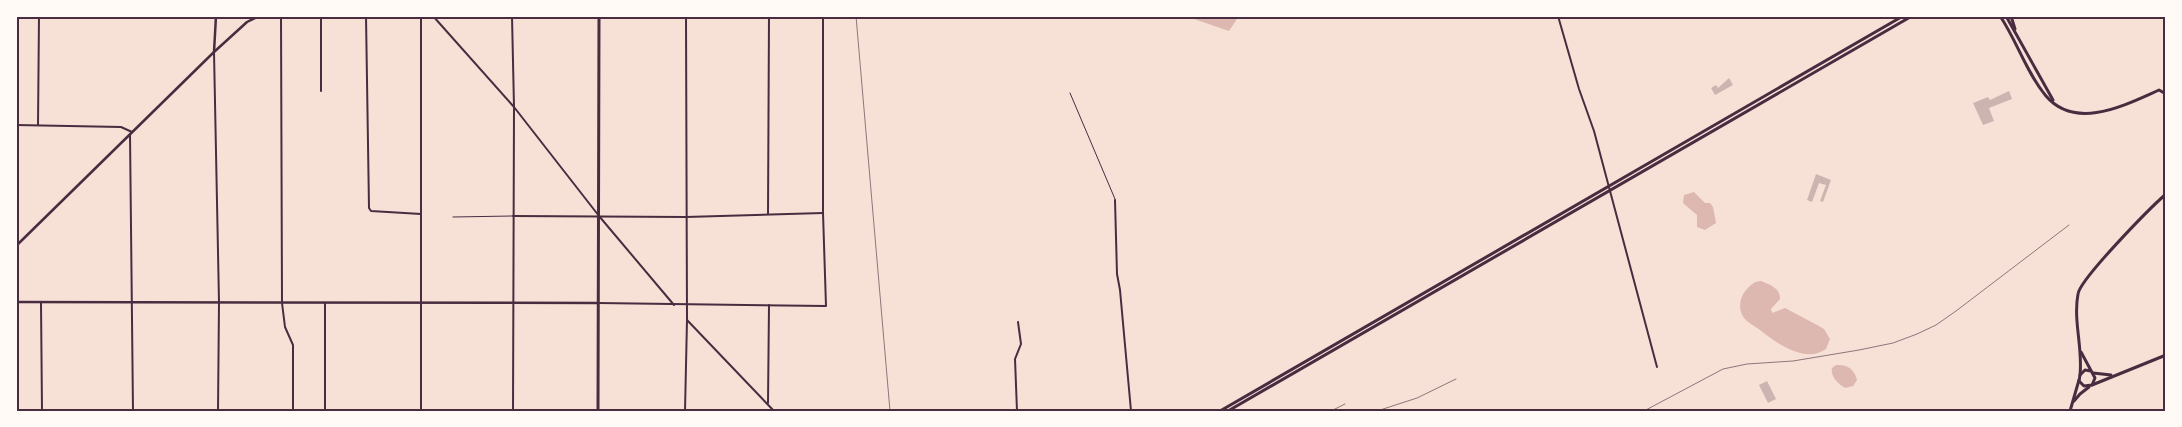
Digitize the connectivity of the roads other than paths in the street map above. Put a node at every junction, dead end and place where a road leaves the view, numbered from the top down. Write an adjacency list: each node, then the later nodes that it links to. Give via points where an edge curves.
1 (40, 16): 30 (street)
2 (216, 16): 21 (street)
3 (259, 16): 21 (street, via 247,22)
4 (281, 16): 47 (street)
5 (321, 16): 24 (street)
6 (366, 16): 36 (street, via 369,208 372,211)
7 (421, 16): 36 (street)
8 (434, 16): 28 (street)
9 (512, 16): 28 (street)
10 (599, 16): 39 (main road)
11 (686, 16): 41 (street)
12 (769, 16): 37 (street)
13 (823, 16): 35 (street)
14 (1558, 16): 32 (street)
15 (1903, 16): 32 (main road)
16 (1912, 16): 32 (main road)
17 (2000, 16): 27 (main road, via 2037,82)
18 (2006, 16): 20 (main road)
19 (2011, 16): 20 (main road)
20 (2016, 32): 27 (main road)
21 (214, 52): 31 (street); 46 (street)
22 (2166, 88): 23 (street)
23 (2159, 90): 26 (main road); 27 (main road, via 2118,107 2093,113 2069,111)
24 (321, 91)
25 (1070, 93): 34 (lane)
26 (2166, 94)
27 (2054, 102)
28 (514, 107): 38 (street); 39 (street)
29 (16, 125): 30 (street)
30 (38, 125): 31 (street, via 121,127)
31 (131, 133): 42 (street); 45 (street)
32 (1610, 188): 59 (street); 78 (main road); 79 (main road)
33 (2166, 194): 57 (main road, via 2080,286 2077,308)
34 (1115, 200): 77 (street, via 1117,274)
35 (823, 213): 37 (street); 54 (street, via 826,306)
36 (421, 214): 49 (street)
37 (768, 214): 41 (street)
38 (512, 216): 39 (street); 40 (lane); 50 (street)
39 (599, 216): 41 (street); 51 (main road); 52 (street)
40 (453, 217)
41 (686, 217): 53 (street)
42 (16, 246)
43 (16, 302): 44 (street)
44 (41, 302): 45 (street); 66 (street)
45 (133, 302): 46 (street); 67 (street)
46 (220, 302): 47 (street); 68 (street)
47 (282, 302): 48 (street); 69 (street, via 293,345)
48 (325, 303): 49 (street); 70 (street)
49 (421, 303): 50 (street); 71 (street)
50 (513, 303): 51 (street); 72 (street)
51 (598, 303): 52 (street); 73 (main road)
52 (674, 305): 53 (street)
53 (686, 305): 54 (street); 55 (street)
54 (769, 306): 64 (street)
55 (687, 320): 64 (street); 74 (street)
56 (1018, 322): 76 (street, via 1021,344 1015,359)
57 (2080, 350): 60 (main road); 62 (main road)
58 (2166, 355): 61 (main road)
59 (1657, 367)
60 (2092, 372): 61 (main road); 62 (main road, via 2085,370); 63 (main road, via 2096,378)
61 (2114, 375): 63 (main road)
62 (2079, 377): 63 (main road, via 2084,386); 65 (main road)
63 (2091, 386): 65 (main road)
64 (768, 404): 75 (street)
65 (2073, 404): 80 (main road)
66 (42, 411)
67 (133, 411)
68 (218, 411)
69 (293, 411)
70 (325, 411)
71 (421, 411)
72 (513, 411)
73 (598, 411)
74 (685, 411)
75 (774, 411)
76 (1017, 411)
77 (1131, 411)
78 (1220, 411)
79 (1228, 411)
80 (2070, 411)

